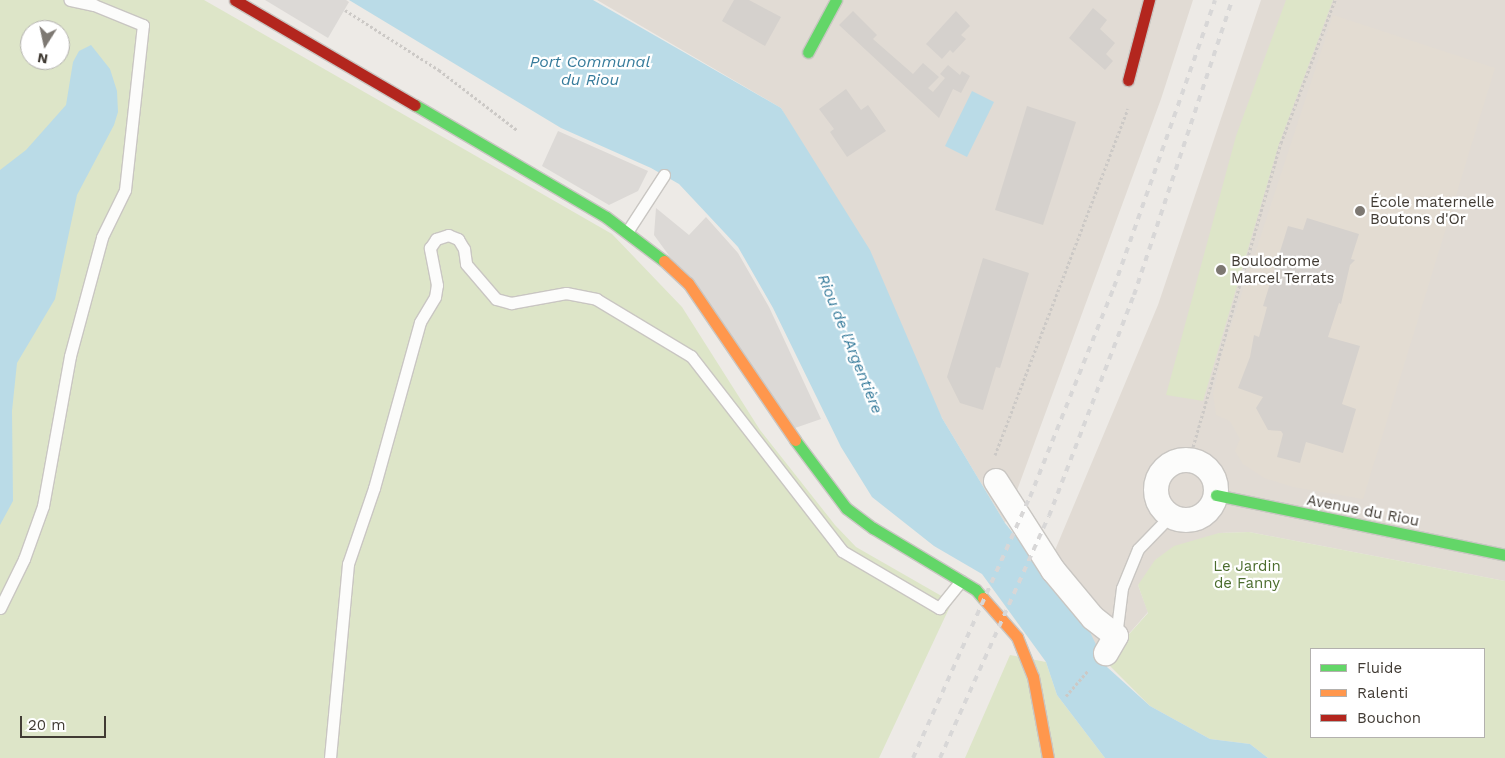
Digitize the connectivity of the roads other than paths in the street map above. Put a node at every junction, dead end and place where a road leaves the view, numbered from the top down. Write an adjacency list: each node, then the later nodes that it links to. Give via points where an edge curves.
1 (70, 0): 14 (lane, via 94,5 143,24 125,190 102,237 70,356 43,506 24,559)
2 (235, 0): 8 (street)
3 (836, 0): 5 (street)
4 (1149, 0): 6 (street)
5 (808, 52)
6 (1128, 80)
7 (664, 175): 8 (lane)
8 (627, 232): 13 (street, via 688,283 783,424 846,508)
9 (996, 481): 15 (street, via 1053,570)
10 (1216, 495): 11 (street, via 1202,516 1191,520); 11 (street, via 1211,474 1201,465 1189,461 1171,464 1159,477 1157,499); 12 (street, Avenue du Riou)
11 (1170, 516): 15 (lane, via 1138,549 1122,588)
12 (1505, 555)
13 (961, 581): 16 (lane, via 939,608 842,551 691,356 596,299 566,293 511,303 496,300 466,264 464,249 458,239 448,235 436,239 430,248 437,285 435,297 420,322 374,488 348,564); 17 (street, via 976,590 1017,637 1033,677)
14 (0, 608)
15 (1111, 644)
16 (330, 758)
17 (1048, 758)

